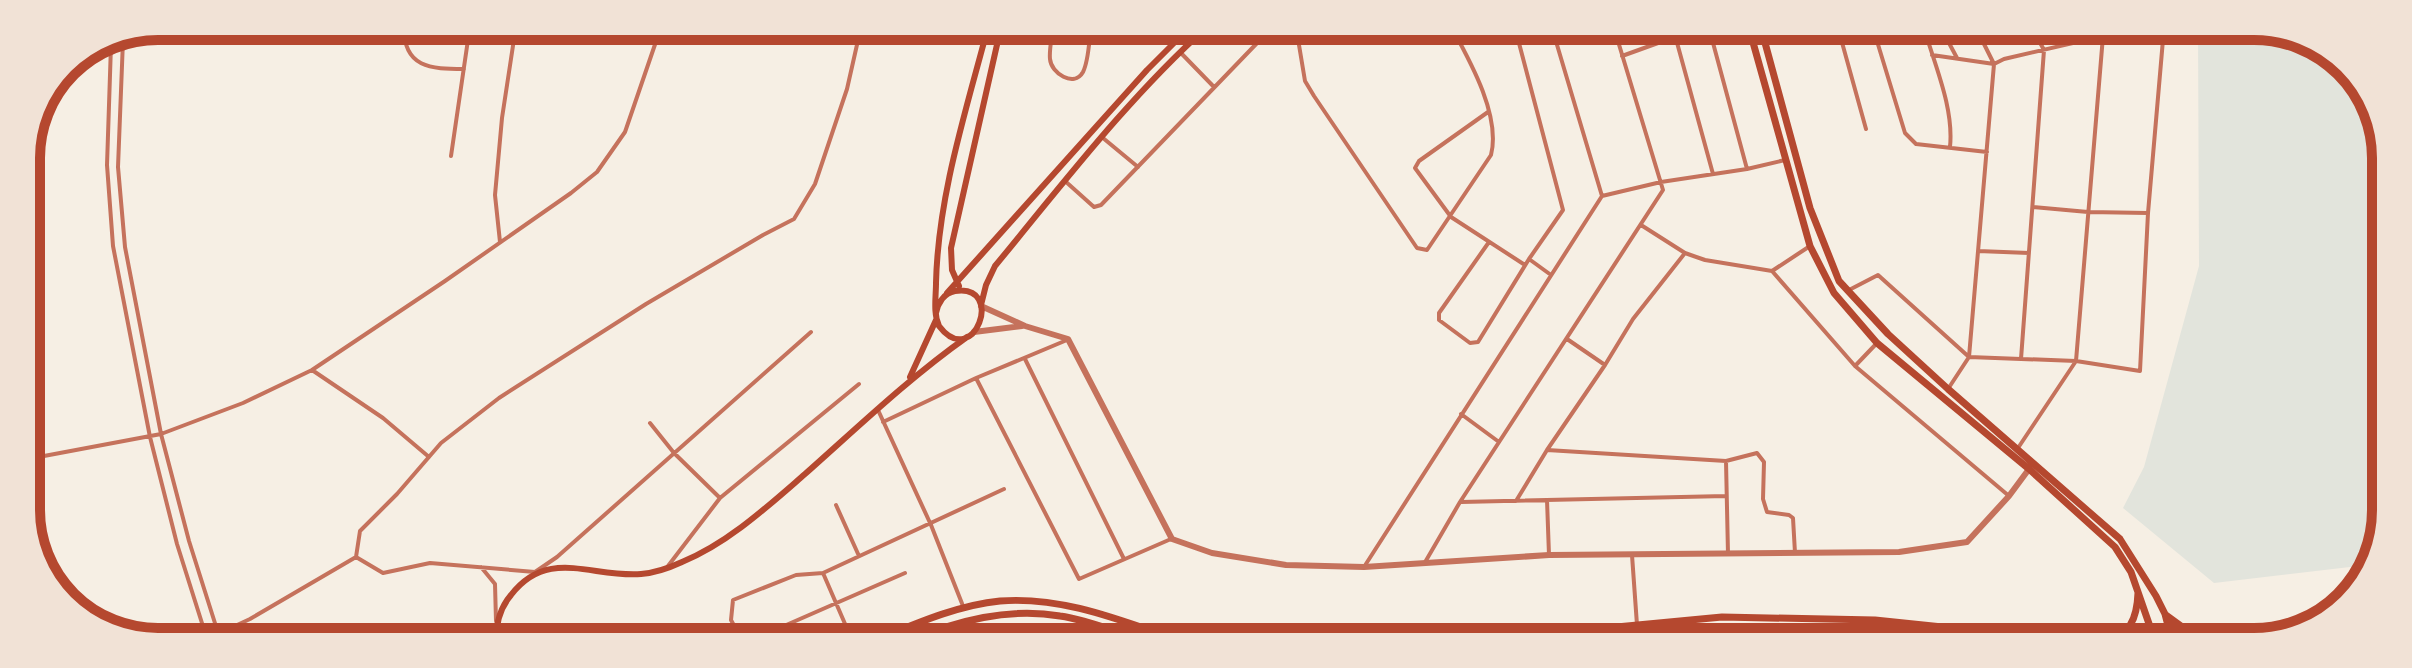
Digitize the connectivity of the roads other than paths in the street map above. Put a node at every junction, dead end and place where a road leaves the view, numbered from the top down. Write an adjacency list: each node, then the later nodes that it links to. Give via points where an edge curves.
1 (404, 40): 41 (street, via 408,50 431,69)
2 (468, 40): 41 (street)
3 (514, 40): 64 (street, via 495,195)
4 (657, 40): 64 (street, via 625,132 612,154 580,186)
5 (858, 40): 107 (street, via 815,184 794,219 512,389)
6 (985, 40): 78 (main road, via 945,193)
7 (998, 40): 73 (main road, via 951,248)
8 (1052, 40): 9 (street, via 1050,60 1064,78 1083,71)
9 (1089, 40)
10 (1177, 40): 73 (main road)
11 (1193, 40): 36 (main road)
12 (1260, 40): 42 (street)
13 (1298, 40): 61 (street, via 1305,81 1417,248 1427,250)
14 (1458, 40): 43 (street)
15 (1518, 40): 69 (street, via 1563,210)
16 (1556, 40): 57 (street)
17 (1617, 40): 38 (street)
18 (1661, 40): 38 (street)
19 (1676, 40): 54 (street)
20 (1712, 40): 53 (street)
21 (1752, 40): 51 (main road)
22 (1764, 40): 75 (main road, via 1810,208 1839,281)
23 (1841, 40): 46 (street)
24 (1877, 40): 48 (street, via 1905,133 1916,144)
25 (1928, 40): 37 (street)
26 (1947, 40): 39 (street)
27 (1982, 40): 40 (street)
28 (2039, 40): 35 (street)
29 (2086, 40): 35 (street)
30 (2103, 40): 59 (street)
31 (2163, 40): 60 (street)
32 (119, 47): 33 (street)
33 (123, 47): 45 (street)
34 (111, 50): 44 (street)
35 (2044, 50): 40 (street); 58 (street)
36 (1180, 52): 42 (street); 47 (main road)
37 (1932, 55): 39 (street); 48 (street, via 1952,129)
38 (1622, 56): 56 (street)
39 (1957, 58): 40 (street)
40 (1994, 64): 49 (street)
41 (464, 69): 50 (street)
42 (1214, 87): 52 (street)
43 (1488, 112): 61 (street, via 1495,140 1491,155); 61 (street, via 1416,164)
44 (107, 126): 45 (street); 101 (street, via 112,236)
45 (119, 127): 100 (street, via 122,227)
46 (1866, 129)
47 (1103, 138): 52 (street); 55 (main road)
48 (1950, 147): 49 (street)
49 (1987, 152): 66 (street)
50 (451, 156)
51 (1785, 160): 53 (street); 65 (main road)
52 (1138, 167): 55 (street, via 1109,199 1094,207)
53 (1747, 169): 54 (street)
54 (1713, 174): 56 (street)
55 (1065, 181): 77 (main road, via 995,266)
56 (1661, 182): 57 (street); 62 (street, via 1663,190)
57 (1602, 196): 72 (street)
58 (2033, 207): 59 (street); 68 (street)
59 (2088, 212): 60 (street); 88 (street)
60 (2148, 213): 88 (street, via 2140,371)
61 (1451, 217): 63 (street)
62 (1640, 224): 67 (street); 83 (street)
63 (1489, 242): 70 (street); 70 (street, via 1439,313 1439,320 1460,337 1478,342)
64 (500, 243): 91 (street)
65 (1810, 246): 71 (street); 84 (main road, via 1834,293)
66 (1978, 251): 68 (street); 85 (street)
67 (1685, 253): 71 (street); 89 (street)
68 (2029, 253): 87 (street)
69 (1529, 259): 70 (street); 72 (street)
70 (1525, 266)
71 (1772, 271): 90 (street)
72 (1551, 275): 97 (street)
73 (957, 284): 74 (main road); 76 (main road)
74 (964, 291): 76 (main road); 77 (main road)
75 (1848, 291): 85 (street, via 1878,275); 95 (main road)
76 (941, 299): 78 (main road)
77 (981, 305): 79 (street); 81 (main road, via 981,323)
78 (936, 317): 81 (main road, via 948,335); 93 (main road)
79 (1025, 326): 81 (street); 82 (street)
80 (811, 332): 105 (street)
81 (971, 334): 93 (main road)
82 (1068, 339): 86 (street); 119 (street)
83 (1567, 339): 89 (street); 102 (street)
84 (1877, 343): 90 (street); 109 (main road)
85 (1969, 357): 87 (street); 95 (street)
86 (1025, 359): 92 (street); 126 (street)
87 (2021, 359): 88 (street)
88 (2076, 361): 103 (street)
89 (1605, 365): 104 (street)
90 (1855, 366): 112 (street)
91 (312, 370): 100 (street); 107 (street)
92 (976, 378): 98 (street); 126 (street, via 1079,579)
93 (909, 381): 96 (main road)
94 (859, 384): 113 (street)
95 (1948, 389): 103 (main road)
96 (878, 410): 98 (street); 130 (main road, via 728,536)
97 (1461, 414): 102 (street); 129 (street)
98 (883, 422): 118 (street)
99 (650, 423): 105 (street)
100 (161, 434): 101 (street); 141 (street)
101 (150, 437): 106 (street); 140 (street)
102 (1499, 442): 116 (street)
103 (2018, 448): 137 (main road, via 2120,539)
104 (1547, 450): 108 (street); 115 (street)
105 (674, 453): 113 (street); 131 (street)
106 (40, 457)
107 (429, 457): 125 (street, via 360,531)
108 (1726, 461): 111 (street); 121 (street, via 1761,455 1763,505 1767,512 1793,518)
109 (2029, 469): 112 (street); 134 (main road, via 2115,547)
110 (1004, 489): 118 (street)
111 (1726, 496): 114 (street); 120 (street)
112 (2009, 496): 121 (street, via 1967,542 1899,552)
113 (720, 498): 130 (street)
114 (1547, 500): 115 (street); 122 (street)
115 (1516, 501): 116 (street)
116 (1460, 502): 127 (street)
117 (836, 505): 124 (street)
118 (931, 525): 124 (street); 136 (street)
119 (1172, 539): 126 (street); 129 (street, via 1212,553 1286,565)
120 (1728, 554): 121 (street); 123 (street)
121 (1795, 554)
122 (1549, 555): 123 (street); 127 (street)
123 (1632, 555): 138 (street)
124 (859, 556): 132 (street)
125 (356, 557): 128 (street, via 383,573 430,563); 142 (street)
126 (1124, 559)
127 (1423, 564): 129 (street)
128 (479, 565): 131 (street); 139 (street, via 495,584)
129 (1364, 567)
130 (667, 569): 131 (main road, via 640,574 555,568)
131 (535, 572): 139 (main road, via 503,605)
132 (823, 573): 135 (street); 143 (street, via 796,575 733,600)
133 (905, 573): 135 (street)
134 (2138, 591): 155 (main road, via 2137,612); 156 (main road)
135 (836, 602): 144 (street); 145 (street)
136 (964, 608): 146 (main road); 149 (main road, via 999,601 1053,602)
137 (2165, 614): 157 (main road); 158 (main road)
138 (1637, 625): 150 (main road); 151 (street); 154 (main road, via 1722,617)
139 (496, 627)
140 (204, 628)
141 (216, 628)
142 (234, 628)
143 (735, 628)
144 (779, 628)
145 (847, 628)
146 (909, 628)
147 (945, 628): 148 (main road, via 1017,613 1061,616)
148 (1102, 628)
149 (1141, 628)
150 (1605, 628)
151 (1637, 628)
152 (1778, 628): 153 (main road)
153 (1804, 628)
154 (1957, 628)
155 (2128, 628)
156 (2151, 628)
157 (2169, 628)
158 (2184, 628)

